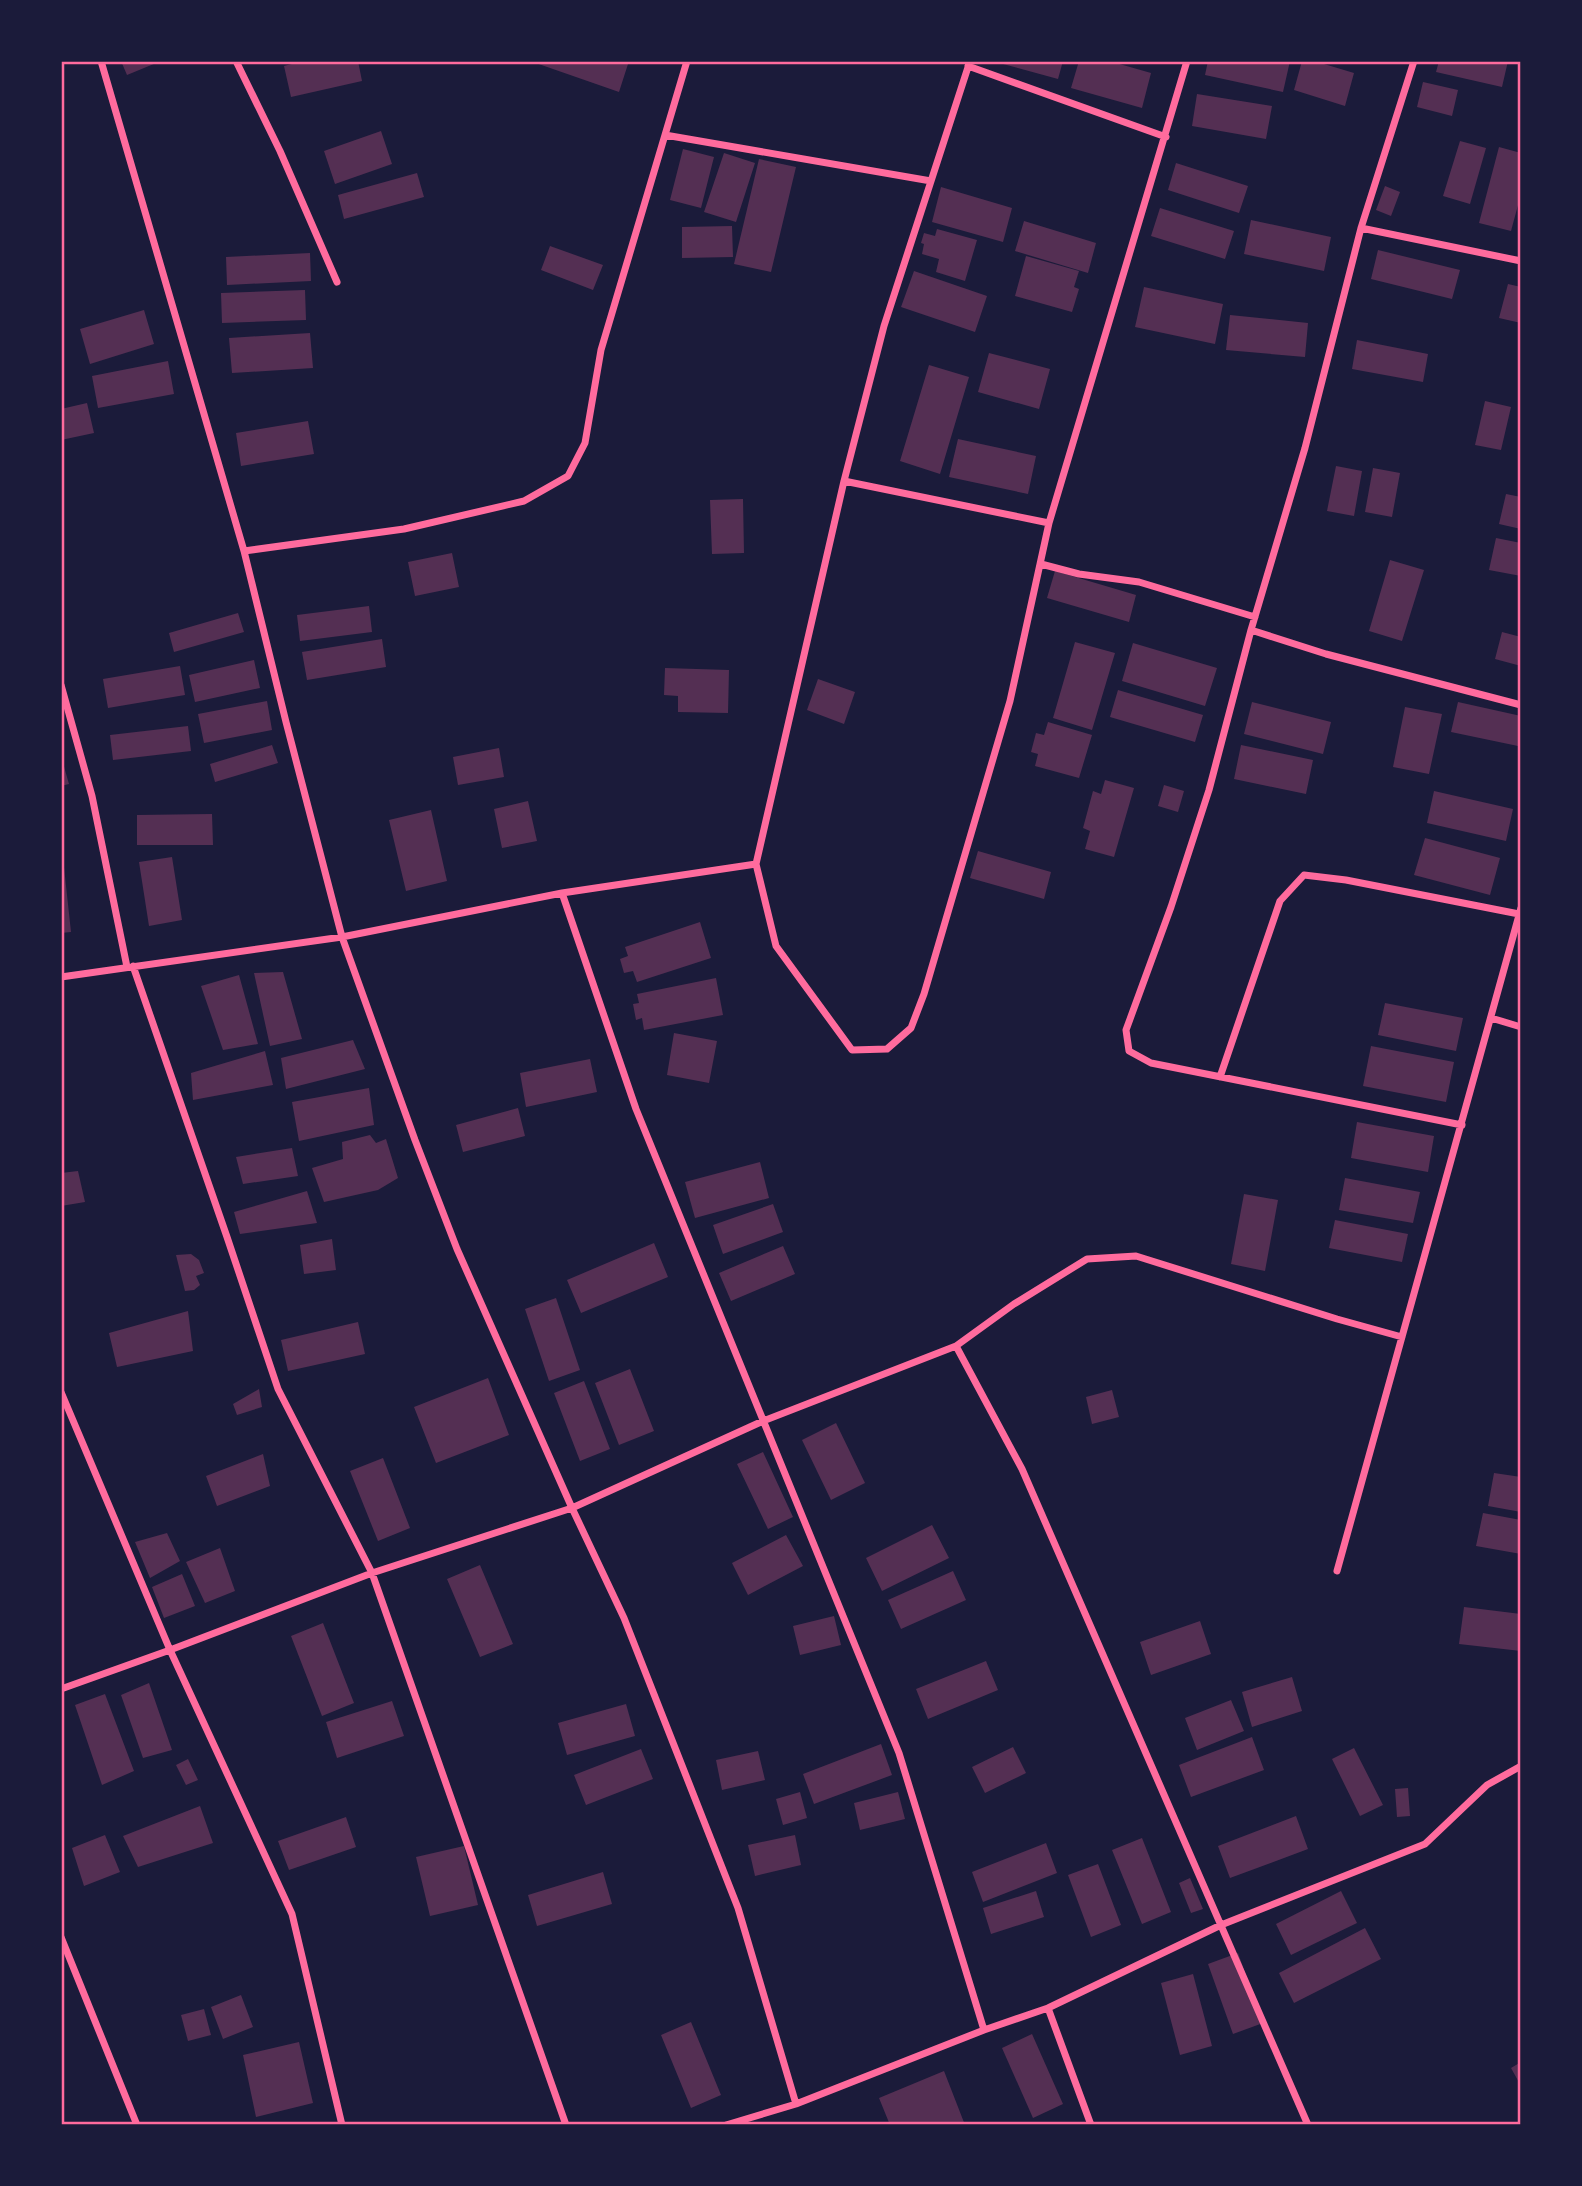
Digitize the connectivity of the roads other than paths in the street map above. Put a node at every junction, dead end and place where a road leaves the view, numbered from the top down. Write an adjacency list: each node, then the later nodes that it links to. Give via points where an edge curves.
1 (101, 61): 15 (street)
2 (236, 61): 12 (street)
3 (687, 61): 7 (street)
4 (1187, 61): 8 (street)
5 (1414, 61): 10 (street)
6 (969, 64): 8 (street); 9 (street)
7 (665, 135): 9 (street); 15 (street, via 601,350 585,443 568,476 524,501 404,529)
8 (1166, 136): 14 (street)
9 (931, 181): 13 (street, via 884,326)
10 (1361, 229): 11 (street); 17 (street, via 1306,448)
11 (1521, 261)
12 (337, 282)
13 (844, 481): 14 (street); 21 (street)
14 (1049, 523): 16 (street)
15 (244, 551): 24 (street)
16 (1041, 564): 17 (street, via 1079,575 1139,582); 21 (street, via 1010,701 924,994 911,1028 887,1048 852,1050 776,946)
17 (1255, 617): 18 (street)
18 (1251, 630): 20 (street); 29 (street, via 1209,790 1126,1030 1129,1051 1151,1063)
19 (61, 685): 25 (street, via 92,796)
20 (1521, 705)
21 (756, 864): 22 (street)
22 (562, 893): 24 (street); 34 (street, via 636,1110)
23 (1520, 911): 27 (street); 29 (street, via 1304,875 1280,901)
24 (342, 937): 25 (street); 35 (street, via 457,1250)
25 (130, 966): 26 (street); 37 (street, via 278,1389)
26 (61, 977)
27 (1491, 1018): 28 (street); 30 (street)
28 (1521, 1027)
29 (1220, 1077): 30 (street)
30 (1462, 1125): 31 (street)
31 (1402, 1337): 32 (street, via 1136,1256 1087,1259); 36 (street)
32 (956, 1346): 34 (street); 41 (street, via 1022,1469)
33 (61, 1392): 38 (street)
34 (764, 1421): 35 (street); 44 (street, via 899,1753)
35 (572, 1508): 37 (street); 45 (street, via 624,1618 738,1908)
36 (1337, 1571)
37 (372, 1573): 38 (street); 48 (street)
38 (170, 1650): 39 (street); 47 (street, via 292,1914)
39 (61, 1689)
40 (1521, 1766): 41 (street, via 1487,1785 1424,1844)
41 (1221, 1925): 43 (street); 51 (street)
42 (61, 1937): 46 (street)
43 (1048, 2008): 44 (street); 50 (street)
44 (984, 2030): 45 (street)
45 (796, 2104): 49 (street)
46 (137, 2125)
47 (342, 2125)
48 (566, 2125)
49 (726, 2125)
50 (1091, 2125)
51 (1308, 2125)

